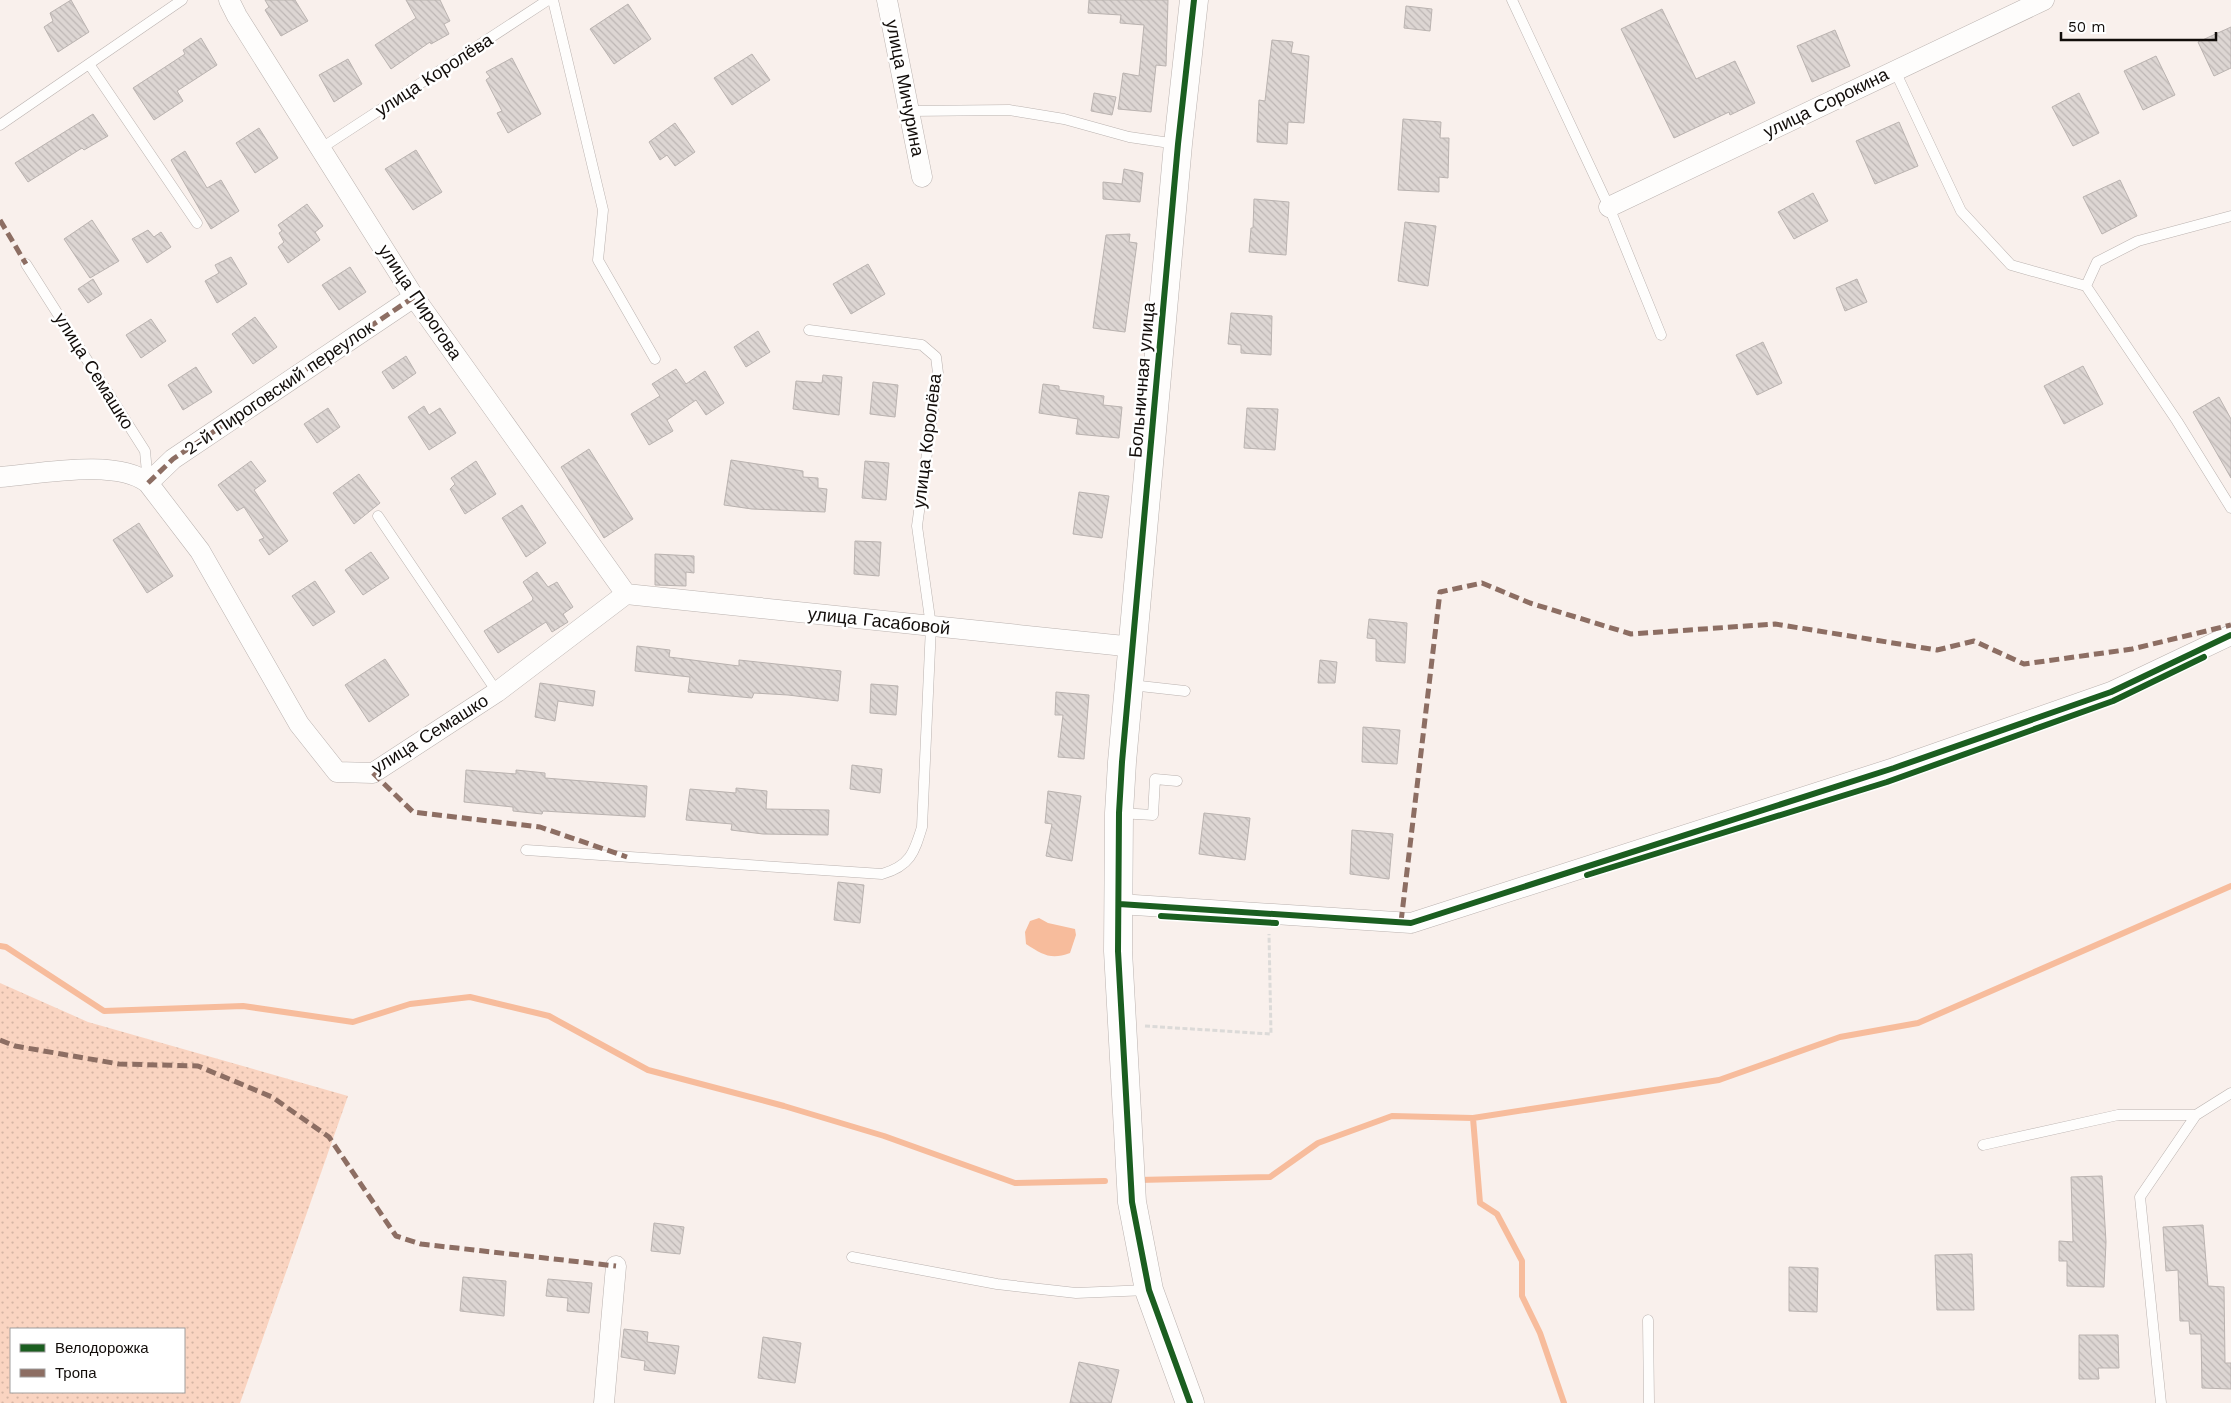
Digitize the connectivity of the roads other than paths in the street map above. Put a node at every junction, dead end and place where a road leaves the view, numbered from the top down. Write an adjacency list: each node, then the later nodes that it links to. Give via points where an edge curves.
1 (182, 0): 9 (lane)
2 (230, 0): 14 (street, улица Пирогова)
3 (548, 0): 14 (lane, улица Королёва)
4 (553, 0): 24 (lane, via 603,210 598,260)
5 (887, 0): 11 (street, улица Мичурина)
6 (1194, 0): 13 (street, Больничная улица)
7 (1512, 0): 16 (lane)
8 (2044, 0): 10 (street, улица Сорокина)
9 (89, 64): 12 (lane); 18 (lane)
10 (1895, 71): 16 (street, улица Сорокина); 20 (lane, via 1960,211 2011,265)
11 (909, 111): 13 (lane, via 1010,110 1129,137); 15 (street, улица Мичурина)
12 (0, 125)
13 (1178, 144): 32 (street, Больничная улица)
14 (320, 149): 21 (street, улица Пирогова)
15 (922, 177)
16 (1609, 207): 23 (lane)
17 (2231, 216): 20 (lane, via 2138,241 2097,262)
18 (197, 223)
19 (26, 264): 26 (lane, улица Семашко, via 145,451)
20 (2086, 286): 27 (lane)
21 (414, 297): 26 (street, 2-й Пироговский переулок, via 173,459); 29 (street, улица Пирогова)
22 (809, 330): 30 (lane, улица Королёва, via 922,345 936,357 938,373 917,526)
23 (1661, 335)
24 (655, 359)
25 (0, 477): 26 (street, улица Семашко, via 102,469 138,475)
26 (148, 483): 35 (street, улица Семашко, via 200,551 299,724 337,772 373,773)
27 (2231, 508)
28 (378, 516): 35 (lane)
29 (626, 594): 30 (street, улица Гасабовой); 35 (street, улица Семашко)
30 (931, 626): 32 (street, улица Гасабовой); 38 (lane, улица Королёва, via 922,827 909,859 897,869 882,874 840,872)
31 (2231, 634): 39 (street, via 2111,692 1894,768 1411,923)
32 (1134, 647): 33 (street, Больничная улица)
33 (1130, 685): 34 (lane); 37 (street, Больничная улица)
34 (1185, 691)
35 (497, 692)
36 (1177, 781): 37 (lane, via 1155,779 1153,815)
37 (1119, 813): 39 (street, Больничная улица)
38 (526, 850)
39 (1119, 904): 45 (street, Больничная улица, via 1118,951 1132,1202)
40 (2231, 1093): 41 (lane)
41 (2196, 1115): 42 (lane, via 2118,1115); 50 (lane, via 2140,1197)
42 (1983, 1146)
43 (852, 1257): 45 (lane, via 997,1284 1076,1293)
44 (616, 1266): 47 (street)
45 (1149, 1290): 48 (street, Больничная улица)
46 (1648, 1320): 49 (lane)
47 (604, 1403)
48 (1190, 1403)
49 (1649, 1403)
50 (2161, 1403)

